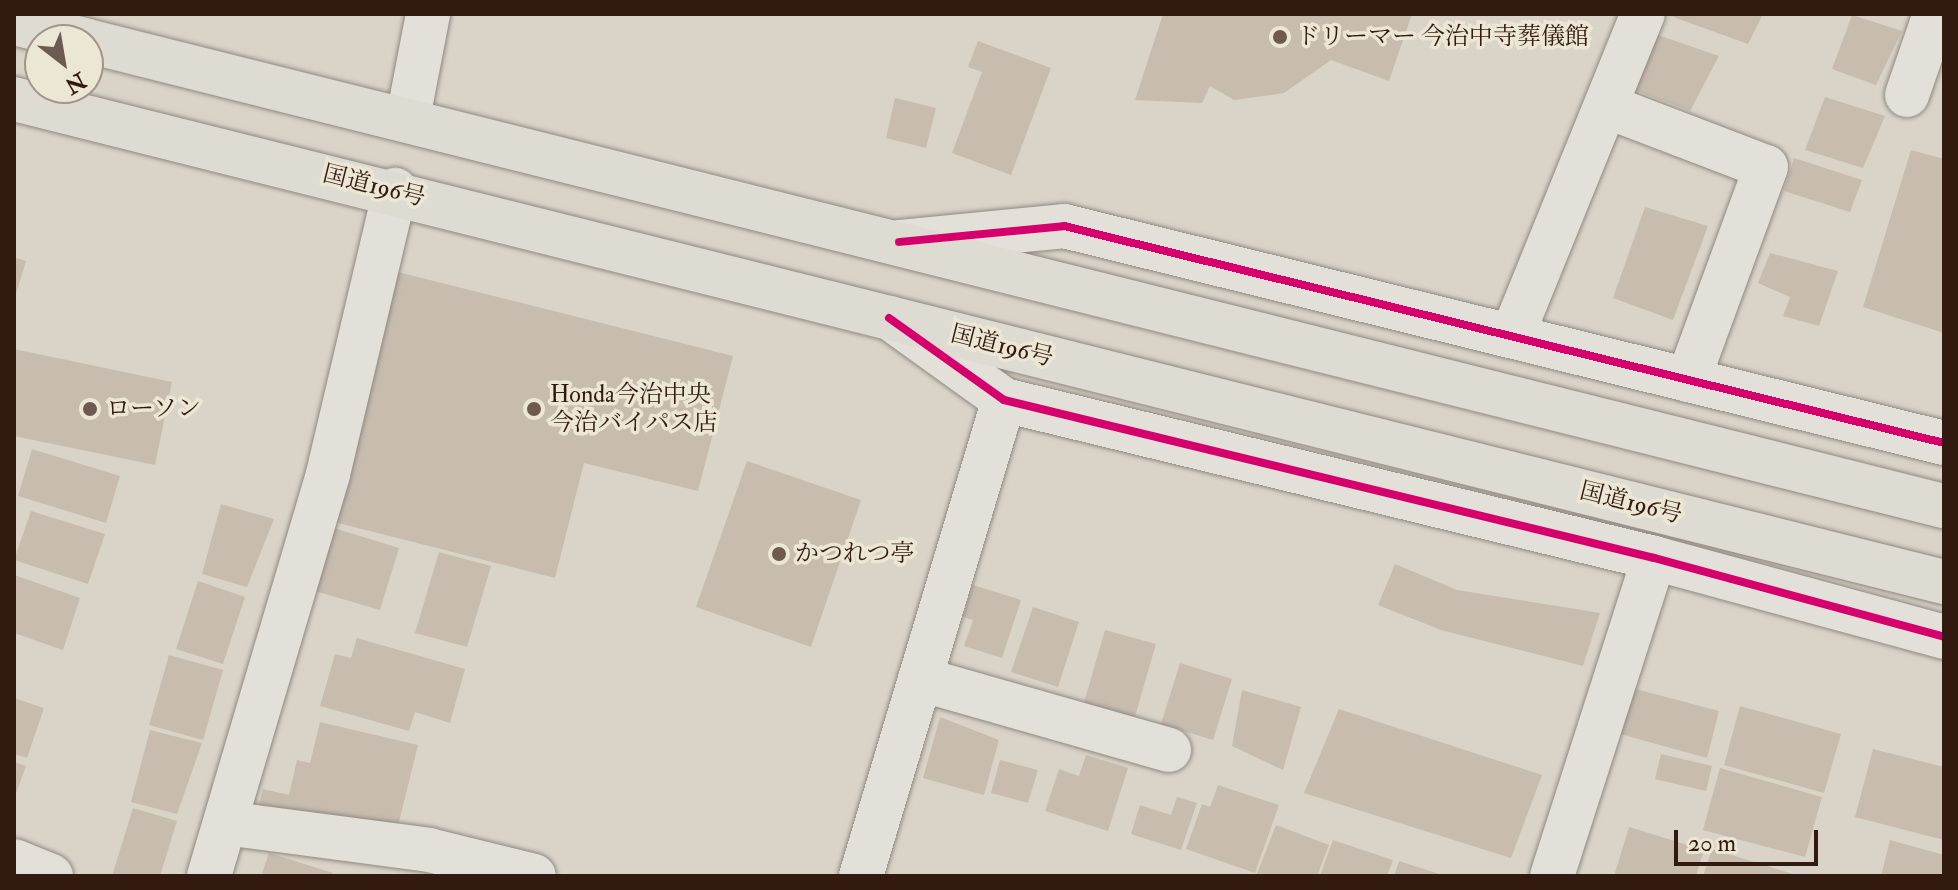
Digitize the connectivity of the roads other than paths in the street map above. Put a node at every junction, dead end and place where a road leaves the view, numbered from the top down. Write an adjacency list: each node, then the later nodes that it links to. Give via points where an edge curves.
1 (428, 14): 8 (street)
2 (1643, 14): 7 (street)
3 (1935, 14): 5 (street)
4 (104, 44): 8 (highway)
5 (1907, 95)
6 (14, 99): 9 (highway, 国道196号)
7 (1606, 106): 12 (street); 13 (street, via 1766,167)
8 (408, 118): 10 (highway)
9 (395, 190): 11 (highway, 国道196号); 22 (street, via 328,474)
10 (899, 242): 12 (street, via 1064,226); 16 (highway)
11 (889, 318): 14 (street); 18 (highway, 国道196号)
12 (1512, 336): 13 (street)
13 (1688, 380): 15 (street)
14 (1004, 400): 17 (street); 20 (street)
15 (1944, 443)
16 (1944, 506)
17 (1654, 558): 19 (street); 28 (street)
18 (1944, 582)
19 (1944, 637)
20 (920, 679): 21 (street); 27 (street)
21 (1169, 750)
22 (225, 823): 24 (street, via 429,850); 26 (street)
23 (14, 861): 25 (street)
24 (519, 874)
25 (51, 876)
26 (209, 876)
27 (861, 876)
28 (1552, 876)

